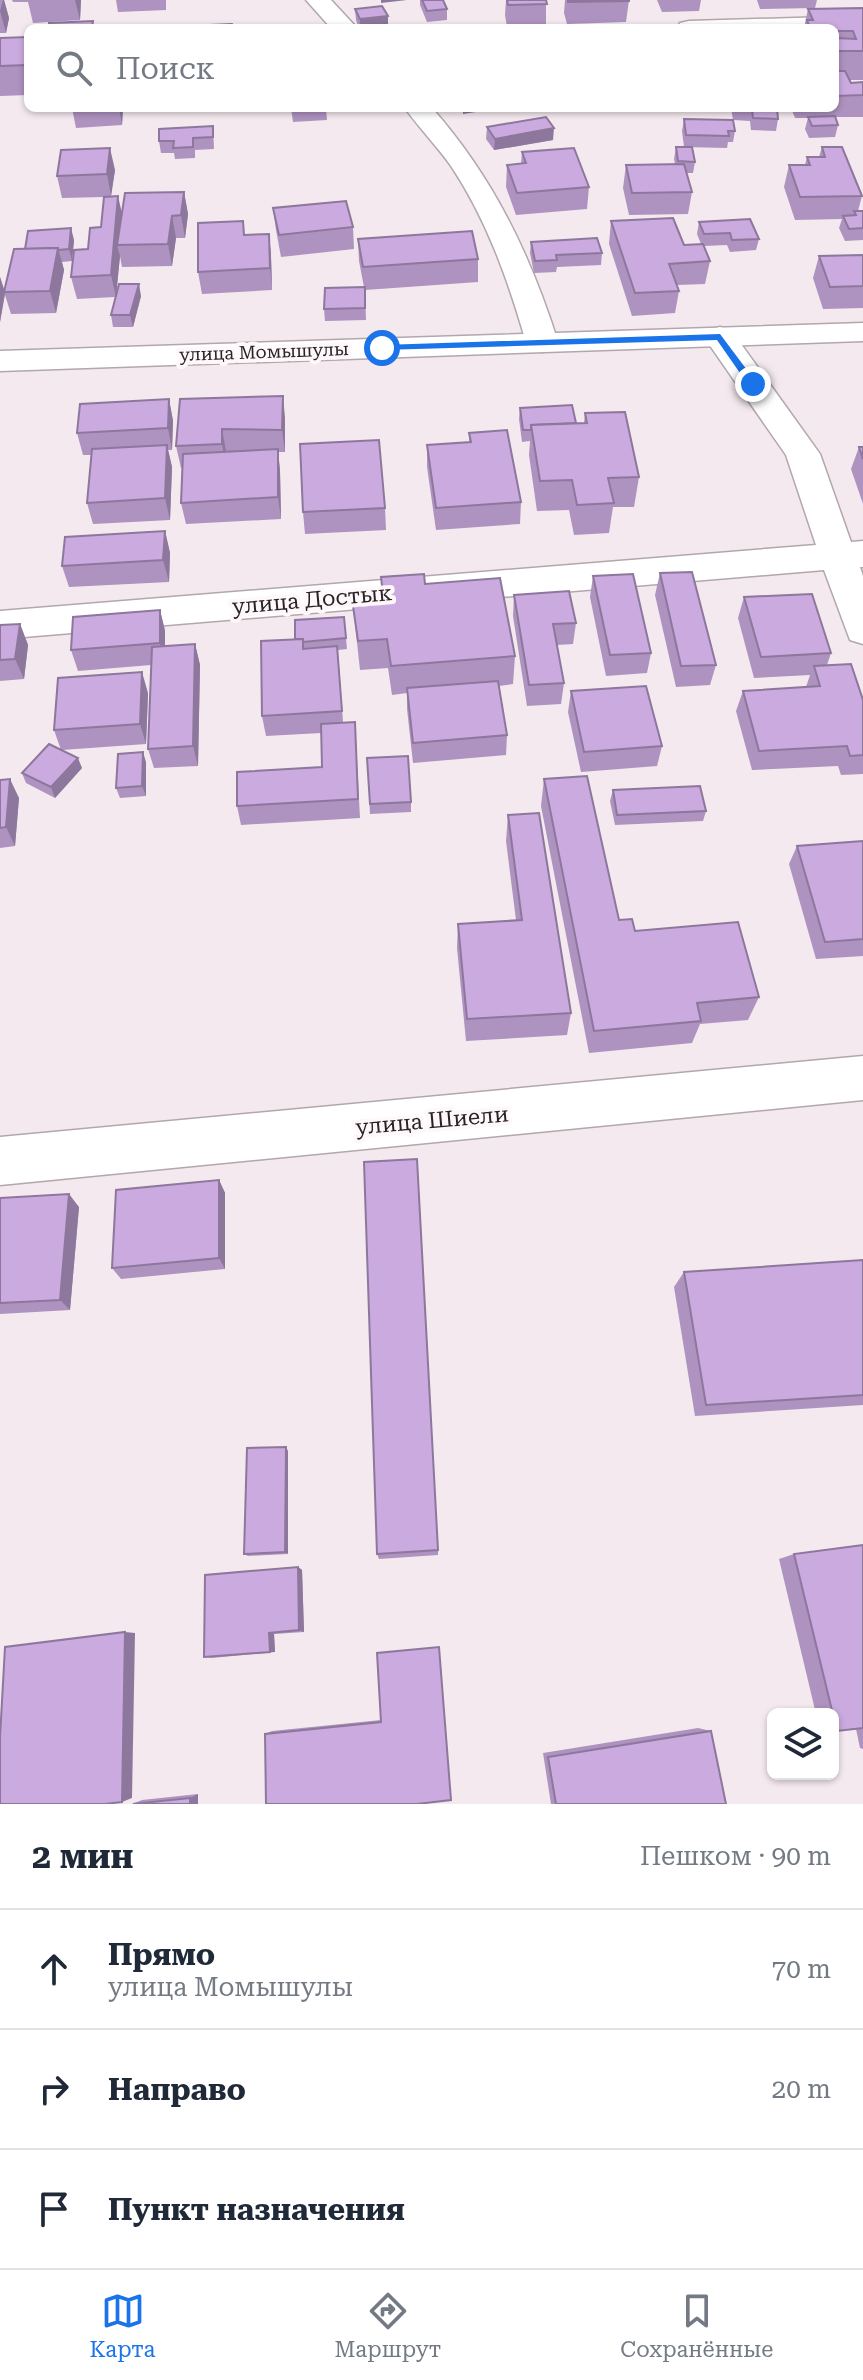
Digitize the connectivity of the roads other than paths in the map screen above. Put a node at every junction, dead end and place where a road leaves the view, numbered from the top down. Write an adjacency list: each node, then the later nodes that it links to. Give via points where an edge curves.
1 (318, 0): 3 (street)
2 (863, 23): 4 (street)
3 (341, 24)
4 (828, 24)
5 (421, 112): 8 (street, via 475,178 500,221)
6 (863, 332): 7 (street, улица Момышулы)
7 (720, 337): 8 (street, улица Момышулы); 10 (street, via 803,454)
8 (542, 342): 9 (street, улица Момышулы)
9 (0, 361)
10 (849, 555): 11 (street, улица Достык); 12 (street)
11 (0, 625)
12 (863, 630)
13 (863, 1078): 14 (street, улица Шиели)
14 (0, 1161)

